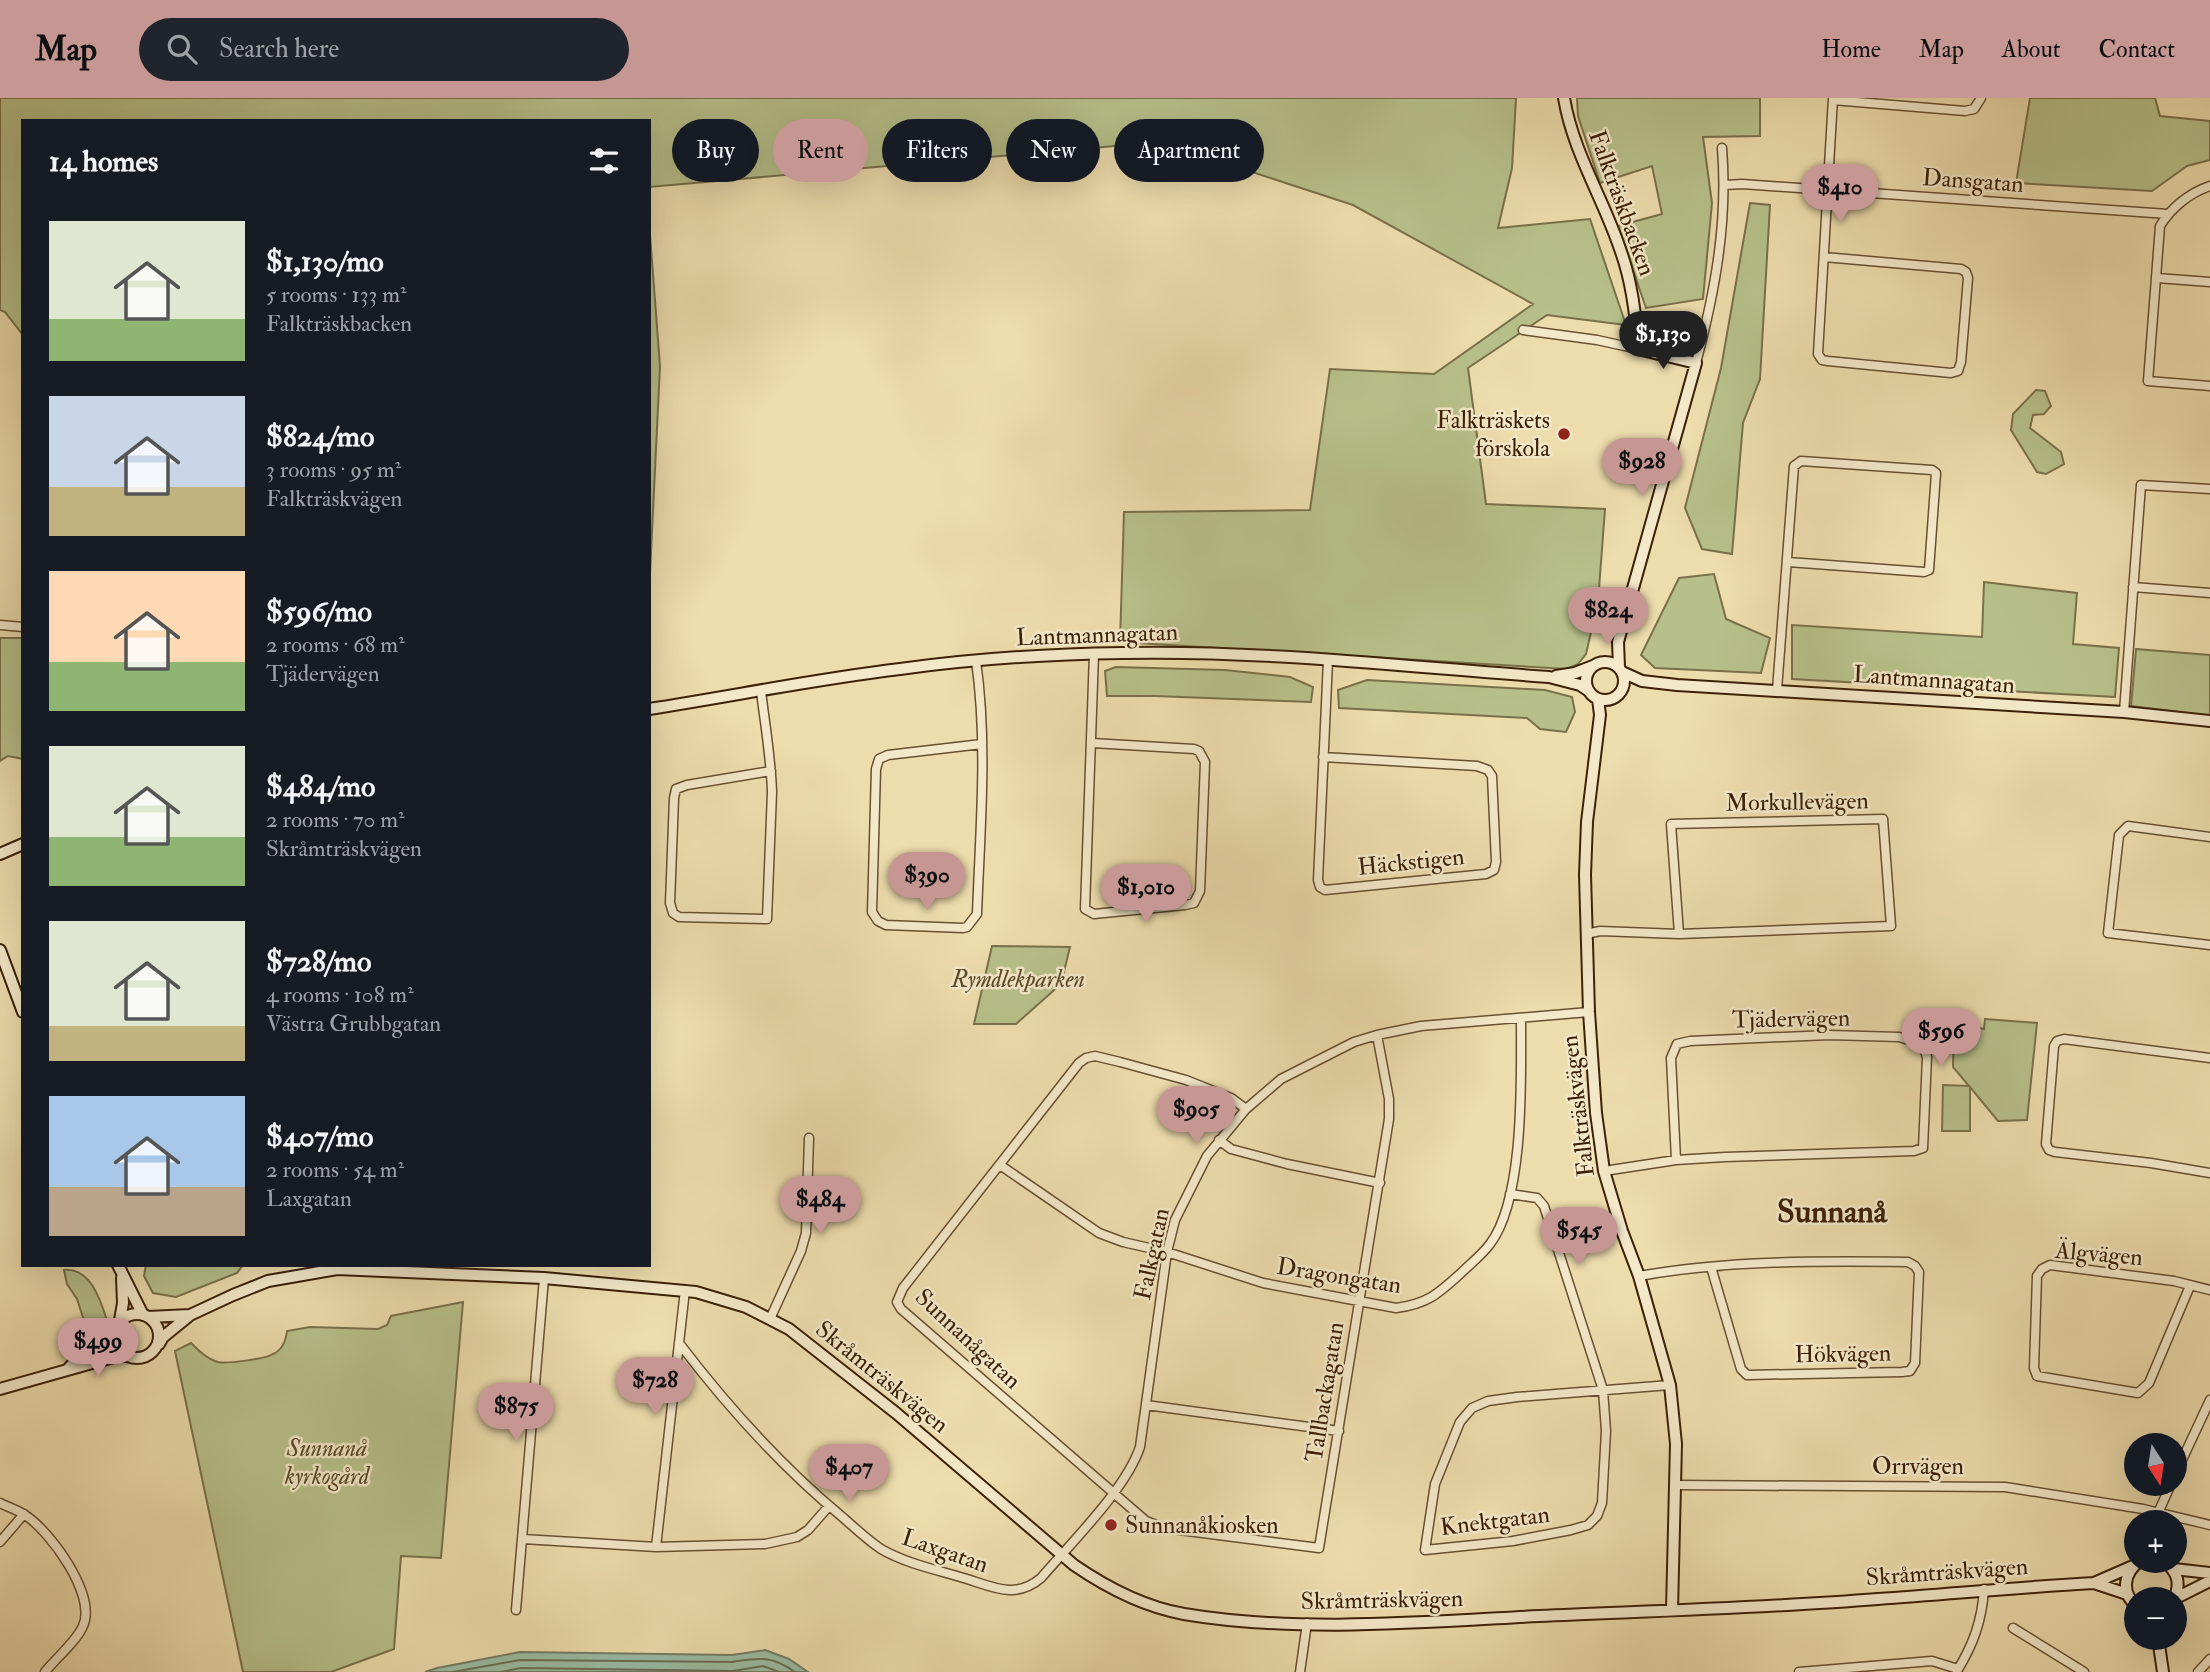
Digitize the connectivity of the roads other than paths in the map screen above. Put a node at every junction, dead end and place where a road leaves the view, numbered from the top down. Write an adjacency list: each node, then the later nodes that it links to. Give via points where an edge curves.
1 (1564, 98): 13 (street, Falkträskbacken, via 1574,139 1620,248 1633,296)
2 (1980, 98): 3 (street, via 1974,108 1965,111)
3 (1833, 99): 7 (street)
4 (1722, 148): 5 (street)
5 (1725, 185): 7 (street, Dansgatan); 14 (street, via 1718,265)
6 (2210, 186): 8 (street)
7 (1826, 190): 8 (street, Dansgatan); 9 (street)
8 (2168, 214): 10 (street, via 2160,226)
9 (1825, 257): 9 (street, via 1818,354 1822,360 1958,371 1966,272)
10 (2157, 278): 11 (street); 15 (street, via 2148,381)
11 (2210, 282)
12 (1523, 330): 13 (street)
13 (1638, 349): 14 (street)
14 (1696, 363): 22 (street)
15 (2210, 386)
16 (2210, 489): 18 (street, via 2141,485)
17 (1788, 562): 17 (street, via 1928,570 1936,473 1801,461 1794,466); 30 (street)
18 (2133, 587): 19 (street); 34 (street)
19 (2210, 593)
20 (0, 625): 21 (street)
21 (21, 627)
22 (1618, 642): 26 (street); 27 (street)
23 (1094, 654): 24 (street, Lantmannagatan, via 1171,652); 25 (street, Lantmannagatan); 36 (street)
24 (1328, 660): 28 (street, Lantmannagatan); 38 (street, Häckstigen)
25 (976, 661): 31 (street, Lantmannagatan); 37 (street)
26 (1598, 664): 27 (street, Lantmannagatan); 28 (street, Lantmannagatan); 32 (street, via 1586,680)
27 (1620, 670): 29 (street, Lantmannagatan, via 1630,678); 32 (street, via 1624,683)
28 (1549, 677): 32 (street, Lantmannagatan)
29 (1655, 683): 30 (street, Lantmannagatan); 32 (street, Lantmannagatan)
30 (1777, 690): 34 (street, Lantmannagatan)
31 (761, 691): 33 (street, Lantmannagatan); 39 (street)
32 (1604, 696): 43 (street, Falkträskvägen, via 1587,822)
33 (651, 709)
34 (2123, 712): 35 (street, Lantmannagatan)
35 (2210, 721)
36 (1092, 743): 36 (street, via 1085,909 1094,914 1194,903 1200,891 1203,756 1194,749)
37 (982, 744): 37 (street, via 977,914 973,921 963,928 878,921 872,912 879,760 888,755)
38 (1323, 757): 38 (street, Häckstigen, via 1320,887 1494,870 1492,776 1488,770)
39 (771, 771): 39 (street, via 767,919 679,917 670,903 676,789)
40 (2210, 837): 45 (street, via 2128,826 2123,830 2108,933)
41 (21, 845): 42 (street)
42 (0, 854)
43 (1586, 934): 44 (street, Morkullevägen); 50 (street, Falkträskvägen)
44 (1679, 934): 44 (street, Morkullevägen, via 1891,926 1884,819 1671,824)
45 (2210, 945)
46 (0, 950): 47 (street)
47 (13, 985): 48 (street); 49 (street)
48 (0, 990)
49 (21, 1007)
50 (1589, 1012): 51 (street, Falkgatan); 59 (street, Falkträskvägen)
51 (1521, 1019): 52 (street, Falkgatan, via 1421,1026); 62 (street, Dragongatan, via 1521,1122)
52 (1377, 1035): 54 (street, Falkgatan, via 1281,1079); 61 (street, Tallbackagatan, via 1389,1100)
53 (2210, 1058): 60 (street, via 2057,1041 2046,1144 2055,1152)
54 (1246, 1110): 56 (street, Falkgatan); 58 (street, Sunnanågatan, via 1231,1098 1186,1080 1095,1056 1086,1058)
55 (809, 1138): 75 (street, via 806,1233)
56 (1219, 1140): 61 (street, via 1231,1149); 63 (street, Falkgatan, via 1184,1199)
57 (1676, 1160): 57 (street, Tjädervägen, via 1923,1148 1927,1057 1922,1044 1899,1037 1829,1035 1677,1044 1671,1058); 59 (street, Tjädervägen)
58 (1000, 1165): 63 (street, Dragongatan, via 1099,1233); 90 (street, Sunnanågatan, via 897,1301)
59 (1604, 1171): 67 (street, Falkträskvägen)
60 (2210, 1173)
61 (1380, 1183): 72 (street, Tallbackagatan)
62 (1510, 1194): 72 (street, Dragongatan, via 1503,1221 1490,1244 1438,1293 1425,1302 1396,1308); 84 (street, via 1537,1198 1544,1206)
63 (1167, 1252): 72 (street, Dragongatan, via 1263,1283); 86 (street, Falkgatan)
64 (1711, 1266): 64 (street, Hökvägen, via 1908,1262 1919,1272 1915,1363 1910,1371 1902,1372 1747,1375 1741,1369); 67 (street, Hökvägen)
65 (120, 1269): 74 (street); 76 (street)
66 (472, 1270): 68 (street, Skråmträskvägen); 73 (street, Skråmträskvägen, via 302,1273 268,1281)
67 (1639, 1276): 82 (street, Falkträskvägen)
68 (544, 1278): 70 (street, Skråmträskvägen); 97 (street)
69 (2190, 1286): 69 (street, Älgvägen, via 2050,1265 2042,1269 2037,1276 2037,1376 2138,1393 2149,1383); 71 (street, Älgvägen)
70 (685, 1290): 75 (street, Skråmträskvägen, via 746,1307); 78 (street)
71 (2210, 1290)
72 (1359, 1302): 87 (street, Tallbackagatan)
73 (190, 1315): 74 (street, Skråmträskvägen); 79 (street, Skråmträskvägen)
74 (145, 1316): 76 (street); 79 (street, via 158,1328)
75 (770, 1319): 101 (street, Skråmträskvägen, via 832,1361)
76 (120, 1320): 77 (street)
77 (115, 1333): 80 (street, via 116,1344); 81 (street)
78 (679, 1343): 92 (street, Laxgatan, via 777,1459); 99 (street)
79 (159, 1344): 80 (street, via 147,1356)
80 (126, 1356): 81 (street)
81 (68, 1369): 83 (street)
82 (1670, 1385): 84 (street, Knektgatan); 89 (street, Falkträskvägen)
83 (0, 1389)
84 (1603, 1390): 84 (street, Knektgatan, via 1498,1400 1472,1408 1460,1422 1435,1484 1425,1550 1513,1541 1588,1525 1597,1516 1604,1482)
85 (2210, 1400): 88 (street)
86 (1146, 1405): 87 (street); 90 (street, Falkgatan, via 1136,1459)
87 (1339, 1431): 100 (street, Tallbackagatan)
88 (2188, 1447)
89 (1676, 1485): 93 (street, Orrvägen, via 2006,1487); 110 (street, Falkträskvägen)
90 (1112, 1494): 100 (street, Sunnanågatan, via 1146,1521 1164,1528); 101 (street, Falkgatan)
91 (0, 1503): 94 (street)
92 (829, 1506): 99 (street, via 808,1530 790,1540); 101 (street, Laxgatan, via 880,1548 902,1559 998,1589 1031,1587)
93 (2146, 1510)
94 (24, 1514): 98 (street); 117 (street, via 68,1563 81,1589 86,1617)
95 (2187, 1519): 96 (street, Orrvägen)
96 (2210, 1525)
97 (523, 1539): 99 (street); 111 (street)
98 (0, 1542)
99 (656, 1547)
100 (1319, 1548)
101 (1061, 1555): 112 (street, Skråmträskvägen, via 1093,1578 1144,1603 1182,1614)
102 (2124, 1569): 106 (street, Skråmträskvägen)
103 (2187, 1570): 104 (street)
104 (2210, 1573)
105 (2210, 1581): 108 (street)
106 (2094, 1583): 107 (street, Skråmträskvägen); 109 (street, Skråmträskvägen)
107 (1984, 1590): 110 (street, Skråmträskvägen); 116 (street, via 1979,1628)
108 (2187, 1592)
109 (2124, 1593)
110 (1672, 1609): 112 (street, Skråmträskvägen)
111 (516, 1610)
112 (1307, 1623): 118 (street)
113 (2013, 1628): 120 (street)
114 (2160, 1650): 121 (street)
115 (2210, 1659): 122 (street)
116 (1957, 1670): 119 (street, via 1932,1661)
117 (45, 1672)
118 (1300, 1672)
119 (1799, 1672)
120 (2084, 1672)
121 (2163, 1672)
122 (2198, 1672)

